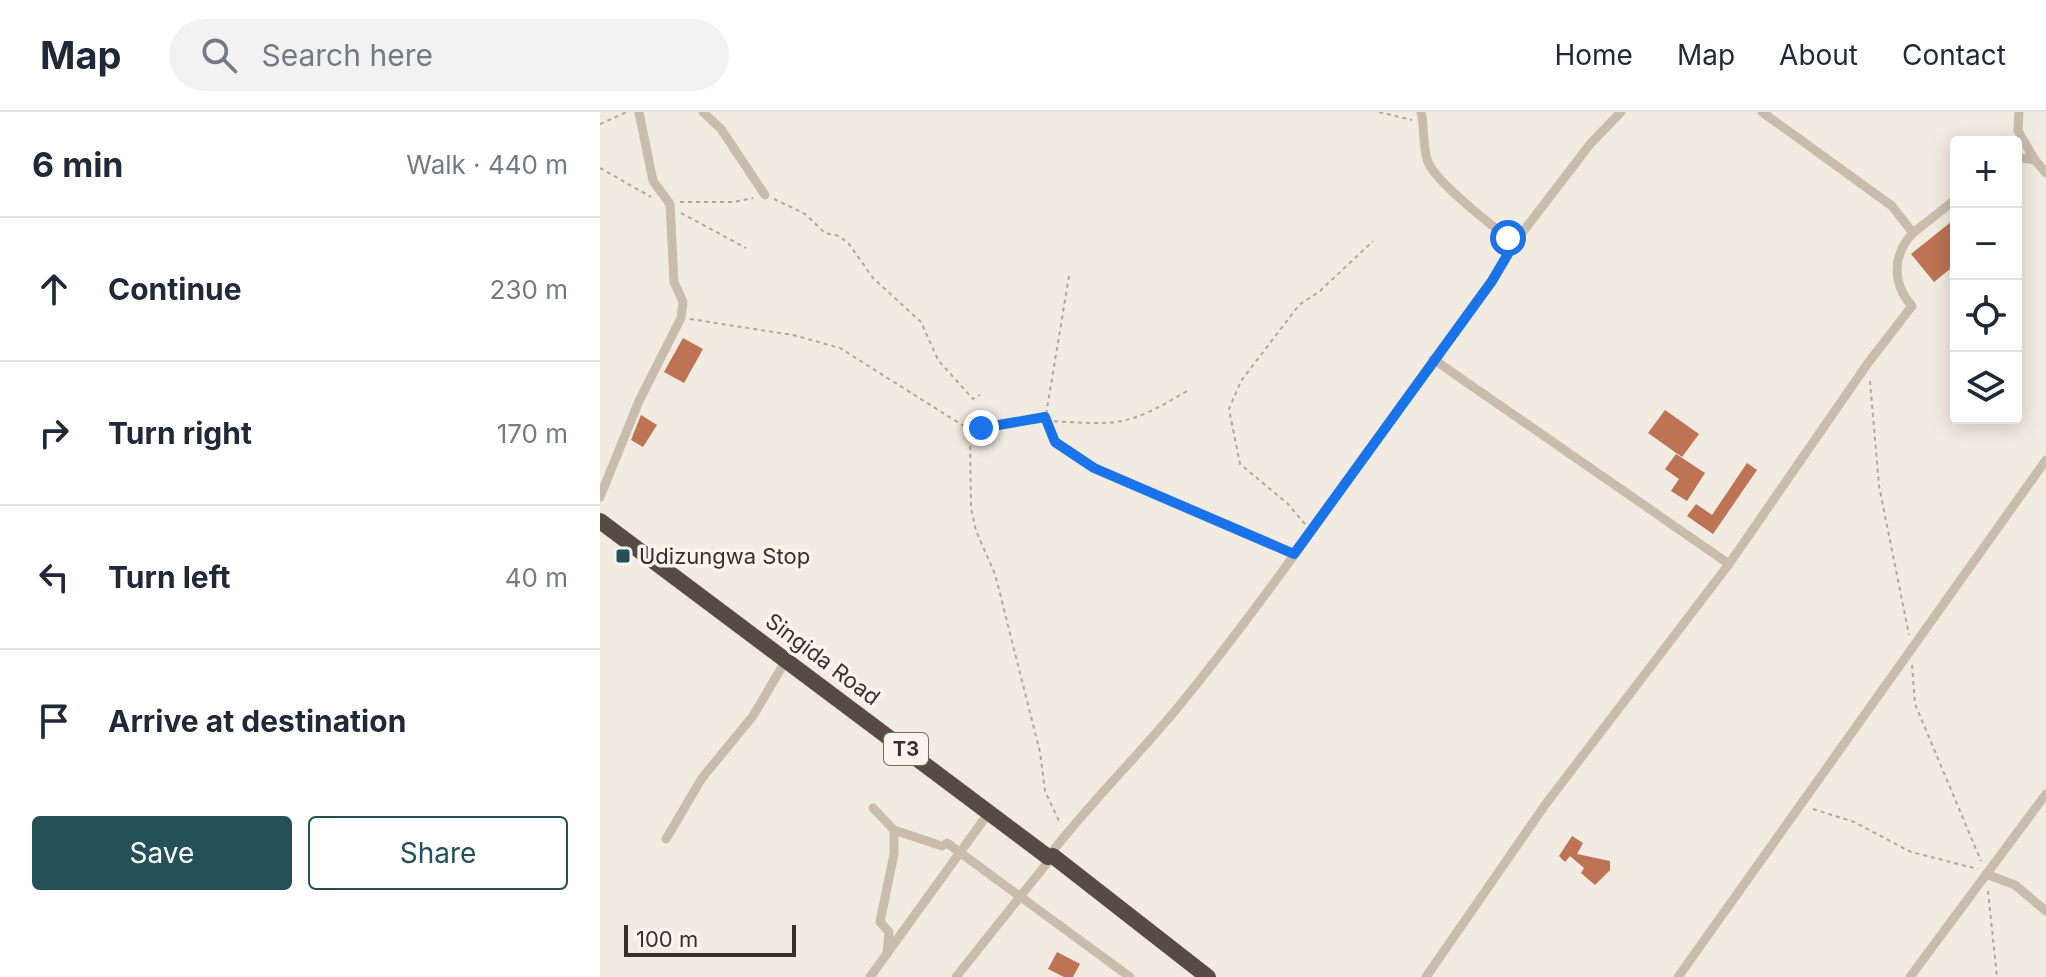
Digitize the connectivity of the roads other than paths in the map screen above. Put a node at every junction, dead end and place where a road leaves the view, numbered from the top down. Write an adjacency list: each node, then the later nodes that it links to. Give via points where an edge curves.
1 (639, 112): 16 (street, via 653,181 670,204 674,282 683,302 681,318 639,401)
2 (703, 112): 10 (street, via 721,129)
3 (1621, 112): 13 (street)
4 (1762, 112): 12 (street, via 1892,206)
5 (2019, 112): 8 (street, via 2018,131)
6 (1422, 117): 13 (street, via 1425,152 1435,175)
7 (2022, 158): 8 (street)
8 (2035, 160): 9 (street)
9 (2046, 173)
10 (765, 195)
11 (1950, 204): 12 (street)
12 (1913, 233): 18 (street, via 1895,273 1900,293 1912,306)
13 (1515, 242): 14 (street)
14 (1433, 359): 18 (street); 26 (street, via 1178,707)
15 (2046, 460): 36 (street)
16 (600, 497)
17 (600, 521): 19 (highway, Singida Road / T3)
18 (1729, 564): 35 (street, via 1590,743)
19 (786, 660): 22 (highway, Singida Road / T3); 24 (street, via 753,716 702,778)
20 (2046, 794): 27 (street)
21 (873, 808): 23 (street)
22 (990, 811): 25 (street); 26 (highway, Singida Road / T3)
23 (894, 830): 25 (street); 30 (street, via 880,922 889,932)
24 (666, 839)
25 (960, 851): 28 (street); 30 (street)
26 (1051, 856): 28 (street); 34 (highway, Singida Road / T3)
27 (1986, 874): 29 (street, via 2015,885); 37 (street)
28 (1023, 896): 32 (street); 33 (street)
29 (2046, 911)
30 (887, 954): 31 (street)
31 (870, 977)
32 (956, 977)
33 (1130, 977)
34 (1208, 977)
35 (1426, 977)
36 (1678, 977)
37 (1910, 977)

